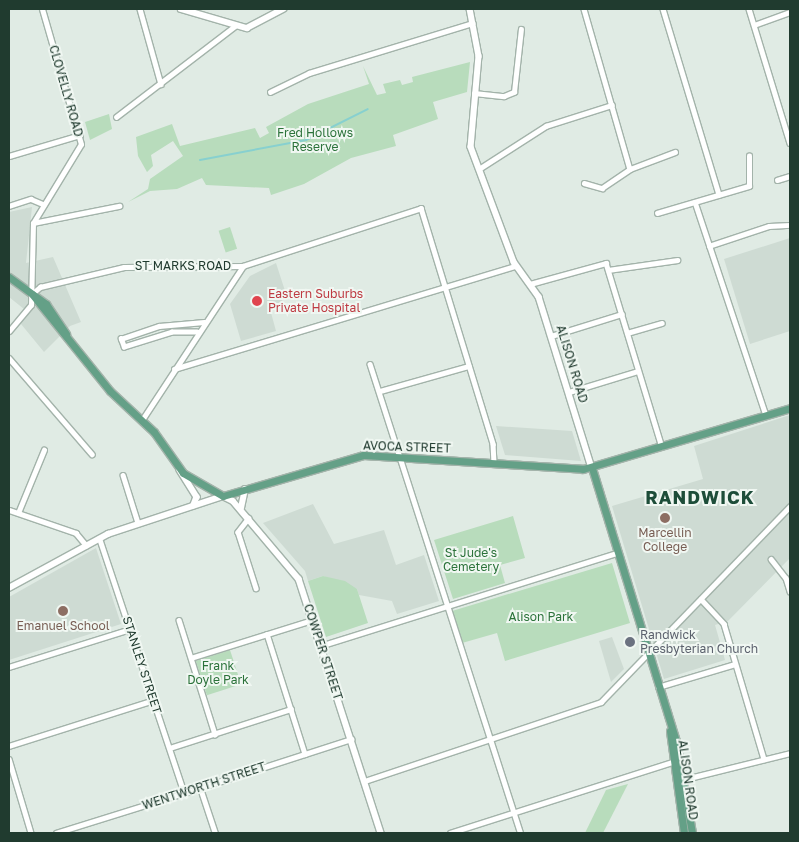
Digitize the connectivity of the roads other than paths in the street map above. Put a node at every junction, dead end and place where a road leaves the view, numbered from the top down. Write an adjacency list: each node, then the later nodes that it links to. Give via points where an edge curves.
1 (42, 9): 19 (street, CLOVELLY ROAD)
2 (140, 9): 14 (street)
3 (180, 9): 11 (main road)
4 (283, 9): 11 (main road, via 256,26)
5 (470, 9): 10 (main road, ALISON ROAD)
6 (584, 9): 17 (street)
7 (663, 9): 29 (street)
8 (749, 9): 12 (street)
9 (790, 12): 12 (street)
10 (473, 23): 15 (street, via 309,73); 16 (main road, ALISON ROAD, via 479,51)
11 (235, 26): 14 (street)
12 (754, 26): 20 (street)
13 (521, 29): 16 (street, via 514,92 504,96)
14 (161, 84): 18 (street)
15 (270, 92)
16 (474, 93): 24 (main road, ALISON ROAD, via 470,140)
17 (612, 105): 24 (street, via 552,123); 25 (street)
18 (116, 117)
19 (80, 135): 22 (street); 31 (street, CLOVELLY ROAD, via 79,152)
20 (790, 143)
21 (675, 152): 25 (street)
22 (9, 156)
23 (749, 156): 29 (street, via 751,183)
24 (478, 169): 40 (main road, ALISON ROAD)
25 (630, 169): 28 (street, via 602,188)
26 (790, 176): 27 (street)
27 (777, 180)
28 (584, 183)
29 (719, 195): 30 (street)
30 (695, 202): 34 (street); 37 (street)
31 (43, 204): 32 (street, via 31,199); 35 (street, CLOVELLY ROAD)
32 (9, 206)
33 (119, 206): 35 (street)
34 (657, 213)
35 (33, 223): 45 (street, CLOVELLY ROAD)
36 (790, 225): 37 (street, via 769,226)
37 (708, 246): 61 (street)
38 (677, 260): 41 (street)
39 (243, 266): 44 (street, ST MARKS ROAD, via 421,208); 45 (street, ST MARKS ROAD, via 143,265 40,287); 47 (street)
40 (516, 266): 43 (main road, ALISON ROAD); 44 (street)
41 (608, 270): 43 (street, via 606,263); 46 (street)
42 (9, 277): 45 (main road)
43 (530, 284): 52 (main road, ALISON ROAD)
44 (445, 287): 55 (street); 56 (street)
45 (32, 294): 49 (street, CLOVELLY ROAD, via 27,312); 62 (main road, via 110,391)
46 (622, 314): 51 (street); 52 (street)
47 (204, 322): 50 (street); 50 (street, via 159,326 121,339 124,347 172,332)
48 (662, 323): 51 (street)
49 (9, 331)
50 (197, 332): 56 (street)
51 (627, 334): 57 (street)
52 (552, 336): 59 (main road, ALISON ROAD)
53 (9, 358): 65 (street)
54 (370, 364): 58 (street)
55 (469, 366): 58 (street); 67 (street, via 493,444)
56 (174, 369): 62 (street)
57 (638, 371): 59 (street); 63 (street)
58 (380, 391): 66 (street)
59 (569, 392): 69 (main road, ALISON ROAD)
60 (790, 408): 61 (main road, AVOCA STREET)
61 (766, 416): 63 (main road, AVOCA STREET)
62 (142, 420): 68 (main road)
63 (662, 447): 69 (main road, AVOCA STREET)
64 (44, 450): 77 (street)
65 (92, 454)
66 (400, 456): 67 (main road, AVOCA STREET); 71 (main road, AVOCA STREET, via 359,455); 88 (street)
67 (494, 462): 69 (main road, AVOCA STREET)
68 (177, 465): 72 (main road, via 192,481); 73 (main road, via 197,497)
69 (592, 468): 82 (main road, ALISON ROAD)
70 (123, 475): 79 (street)
71 (245, 489): 72 (main road, AVOCA STREET); 75 (main road)
72 (223, 496): 73 (main road, AVOCA STREET); 75 (main road, COWPER STREET)
73 (194, 505): 79 (main road, AVOCA STREET)
74 (790, 506): 87 (street)
75 (240, 508): 78 (main road, COWPER STREET)
76 (9, 510): 77 (street)
77 (18, 514): 81 (street, via 76,533)
78 (249, 518): 85 (street, via 238,532); 90 (main road, COWPER STREET, via 299,579)
79 (138, 523): 80 (main road, AVOCA STREET)
80 (99, 538): 81 (main road, AVOCA STREET); 91 (street, STANLEY STREET)
81 (86, 545): 84 (main road, AVOCA STREET)
82 (617, 553): 88 (street); 94 (main road, ALISON ROAD)
83 (771, 559): 86 (street, via 786,578)
84 (9, 588)
85 (256, 588)
86 (790, 591)
87 (701, 599): 94 (street); 96 (street, via 722,620)
88 (448, 606): 93 (street); 104 (street)
89 (179, 620): 95 (street)
90 (312, 620): 92 (street); 93 (main road, COWPER STREET)
91 (130, 629): 97 (street); 99 (street, STANLEY STREET)
92 (267, 634): 95 (street); 100 (street)
93 (320, 646): 103 (main road, COWPER STREET)
94 (649, 653): 98 (main road, ALISON ROAD); 104 (street, via 601,702)
95 (191, 658): 102 (street)
96 (735, 664): 98 (street); 109 (street)
97 (9, 667)
98 (658, 687): 101 (main road, ALISON ROAD)
99 (154, 700): 105 (street); 106 (street, STANLEY STREET)
100 (291, 709): 102 (street); 108 (street)
101 (670, 731): 111 (main road, ALISON ROAD); 112 (main road, ALISON ROAD)
102 (215, 734): 106 (street)
103 (351, 739): 108 (street, WENTWORTH STREET); 113 (main road, COWPER STREET)
104 (490, 739): 113 (street); 117 (street)
105 (9, 746)
106 (170, 748): 116 (street, STANLEY STREET)
107 (790, 753): 109 (street)
108 (305, 754): 115 (street, WENTWORTH STREET)
109 (764, 759): 112 (street)
110 (9, 760): 118 (street)
111 (673, 762): 114 (main road, ALISON ROAD); 117 (street)
112 (684, 779): 114 (street); 125 (main road, ALISON ROAD)
113 (365, 781): 121 (main road, COWPER STREET)
114 (676, 781): 124 (main road, ALISON ROAD)
115 (200, 788): 116 (street, WENTWORTH STREET); 120 (street)
116 (184, 793): 119 (street, WENTWORTH STREET)
117 (514, 812): 122 (street); 123 (street)
118 (31, 833)
119 (56, 833)
120 (215, 833)
121 (381, 833)
122 (450, 833)
123 (521, 833)
124 (684, 833)
125 (692, 833)

